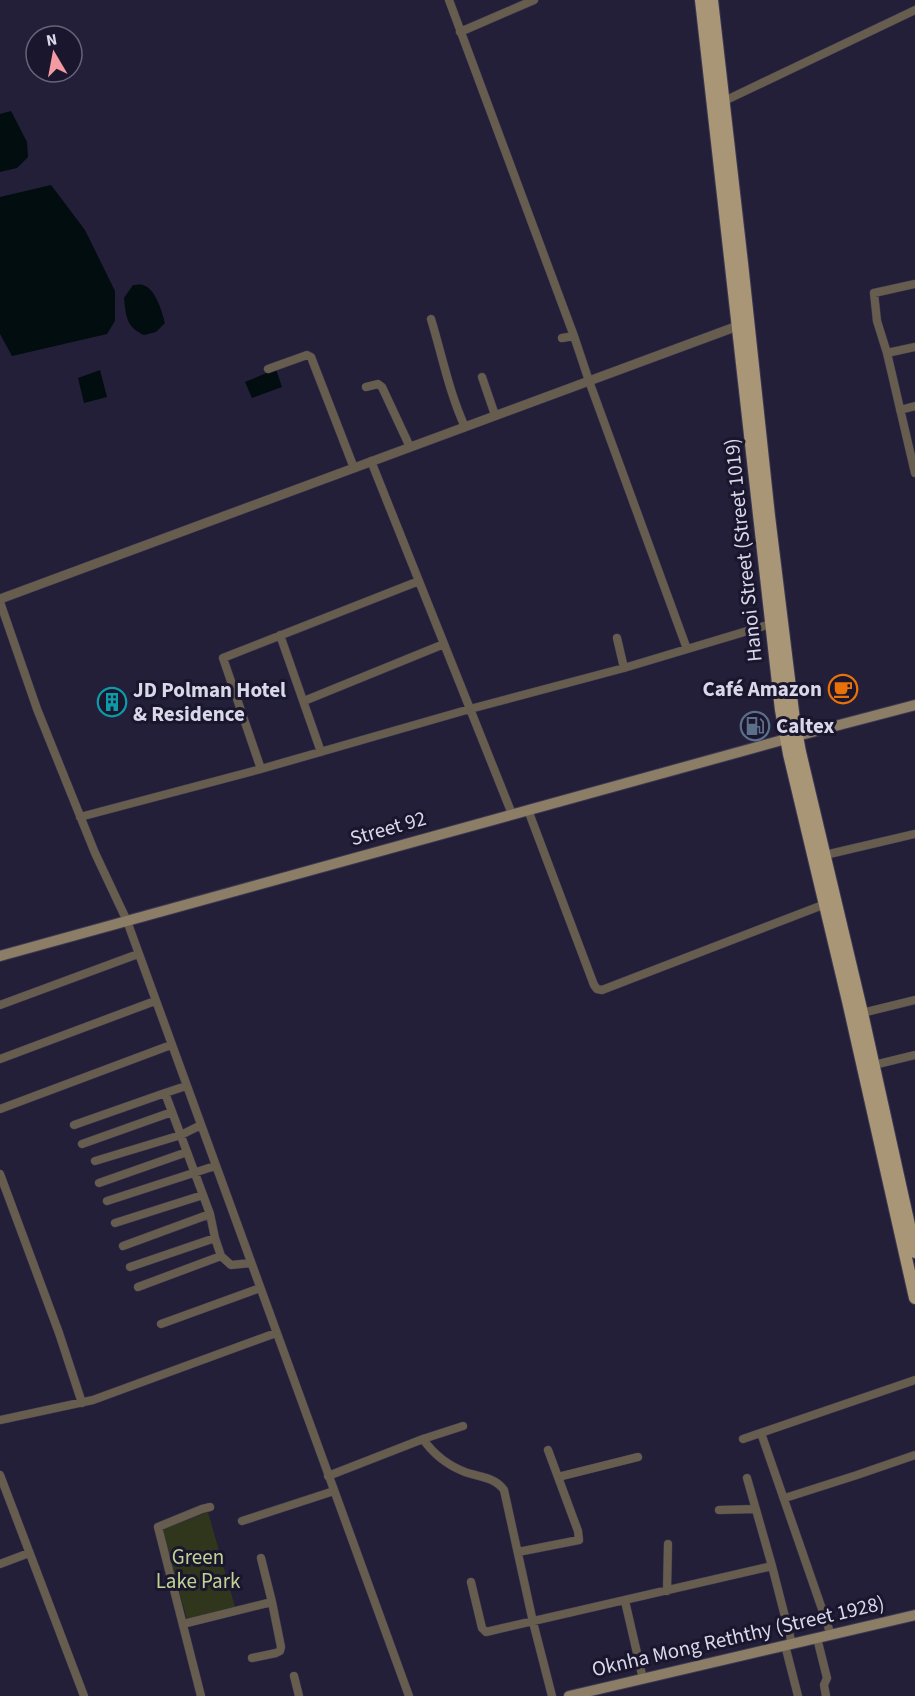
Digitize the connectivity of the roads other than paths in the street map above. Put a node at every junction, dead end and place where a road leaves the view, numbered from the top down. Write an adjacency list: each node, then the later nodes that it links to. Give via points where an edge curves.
1 (449, 0): 6 (street)
2 (534, 0): 6 (street)
3 (701, 0): 7 (main road, Hanoi Street (Street 1019))
4 (712, 0): 7 (main road, Hanoi Street (Street 1019))
5 (915, 10): 7 (street)
6 (460, 32): 11 (street)
7 (718, 103): 10 (main road, Hanoi Street (Street 1019))
8 (915, 284): 14 (street, via 874,293)
9 (431, 319): 22 (street)
10 (743, 324): 17 (street); 30 (main road, Hanoi Street (Street 1019))
11 (574, 336): 12 (street); 17 (street)
12 (561, 338)
13 (915, 347): 14 (street)
14 (887, 353): 20 (street)
15 (268, 369): 26 (street, via 311,357)
16 (482, 377): 21 (street)
17 (589, 381): 21 (street); 34 (street)
18 (366, 387): 23 (street, via 382,387)
19 (915, 406): 20 (street)
20 (900, 410): 25 (street)
21 (495, 415): 22 (street)
22 (465, 427): 23 (street)
23 (410, 447): 24 (street)
24 (372, 461): 26 (street); 28 (street)
25 (914, 461): 27 (street)
26 (354, 468): 29 (street)
27 (915, 473)
28 (419, 581): 31 (street); 33 (street)
29 (0, 600): 44 (street)
30 (776, 622): 34 (street); 39 (main road, Hanoi Street (Street 1019), via 781,710)
31 (279, 635): 36 (street); 41 (street, via 223,658)
32 (617, 638): 35 (street)
33 (444, 644): 36 (street); 38 (street)
34 (687, 649): 35 (street)
35 (624, 668): 38 (street)
36 (304, 701): 40 (street)
37 (915, 705): 39 (main road, Street 92)
38 (470, 709): 40 (street); 43 (street)
39 (791, 737): 42 (main road, Street 92); 46 (main road, Hanoi Street (Street 1019)); 47 (main road, Hanoi Street (Street 1019))
40 (321, 752): 41 (street)
41 (261, 769): 44 (street)
42 (528, 810): 43 (main road, Street 92); 47 (street, via 597,989)
43 (512, 814): 48 (main road, Street 92)
44 (80, 817): 48 (street)
45 (915, 834): 46 (street)
46 (825, 855): 47 (main road, Hanoi Street (Street 1019))
47 (830, 903): 54 (main road, Hanoi Street (Street 1019)); 85 (main road, Hanoi Street (Street 1019))
48 (127, 921): 49 (street); 50 (main road, Street 92)
49 (138, 954): 52 (street); 53 (street)
50 (0, 956)
51 (915, 1000): 54 (street)
52 (155, 1001): 55 (street); 57 (street)
53 (0, 1005)
54 (862, 1013): 58 (main road, Hanoi Street (Street 1019))
55 (171, 1045): 59 (street); 61 (street)
56 (915, 1055): 58 (street)
57 (0, 1059)
58 (874, 1065): 79 (main road, Hanoi Street (Street 1019))
59 (186, 1086): 60 (street); 64 (street)
60 (165, 1093): 62 (street); 63 (street)
61 (0, 1109)
62 (172, 1112): 65 (street); 66 (street)
63 (74, 1125)
64 (201, 1125): 65 (street); 69 (street)
65 (181, 1135): 67 (street); 68 (street)
66 (82, 1144)
67 (187, 1152): 70 (street); 72 (street)
68 (95, 1161)
69 (215, 1166): 70 (street); 81 (street)
70 (195, 1173): 73 (street); 74 (street)
71 (0, 1174): 89 (street)
72 (99, 1183)
73 (203, 1195): 75 (street); 76 (street)
74 (107, 1201)
75 (210, 1214): 77 (street); 78 (street)
76 (115, 1223)
77 (214, 1238): 80 (street); 82 (street)
78 (123, 1245)
79 (915, 1252)
80 (221, 1256): 81 (street, via 231,1265); 83 (street)
81 (251, 1263): 84 (street)
82 (130, 1267)
83 (138, 1287)
84 (260, 1288): 86 (street); 87 (street)
85 (915, 1298)
86 (161, 1324)
87 (276, 1333): 89 (street); 99 (street)
88 (915, 1380): 92 (street)
89 (82, 1403): 90 (street)
90 (0, 1420)
91 (463, 1426): 93 (street)
92 (761, 1433): 94 (street); 103 (street)
93 (423, 1439): 99 (street); 109 (street, via 432,1452 452,1466 501,1485)
94 (743, 1439)
95 (548, 1450): 100 (street)
96 (915, 1455): 103 (street)
97 (638, 1457): 100 (street)
98 (0, 1475): 110 (street)
99 (328, 1476): 102 (street)
100 (558, 1478): 109 (street, via 579,1540)
101 (747, 1478): 105 (street)
102 (334, 1491): 107 (street); 130 (street)
103 (785, 1498): 121 (street)
104 (210, 1507): 120 (street, via 158,1527)
105 (755, 1509): 106 (street); 113 (street)
106 (719, 1510)
107 (242, 1521)
108 (668, 1544): 115 (street)
109 (518, 1552): 119 (street)
110 (29, 1553): 112 (street); 127 (street)
111 (261, 1558): 117 (street)
112 (0, 1564)
113 (772, 1566): 115 (street); 123 (street)
114 (471, 1582): 119 (street, via 484,1631)
115 (667, 1591): 116 (street)
116 (625, 1601): 119 (street); 126 (street)
117 (272, 1602): 120 (street); 124 (street, via 280,1651)
118 (915, 1615): 121 (main road, Oknha Mong Reththy (Street 1928))
119 (533, 1622): 131 (street)
120 (183, 1624): 128 (street)
121 (831, 1635): 122 (main road, Oknha Mong Reththy (Street 1928))
122 (817, 1638): 123 (main road, Oknha Mong Reththy (Street 1928)); 134 (street)
123 (788, 1645): 126 (main road, Oknha Mong Reththy (Street 1928)); 133 (street)
124 (252, 1658)
125 (294, 1676): 129 (street)
126 (643, 1679): 132 (main road, Oknha Mong Reththy (Street 1928))
127 (84, 1696)
128 (201, 1696)
129 (299, 1696)
130 (409, 1696)
131 (552, 1696)
132 (569, 1696)
133 (798, 1696)
134 (826, 1696)

